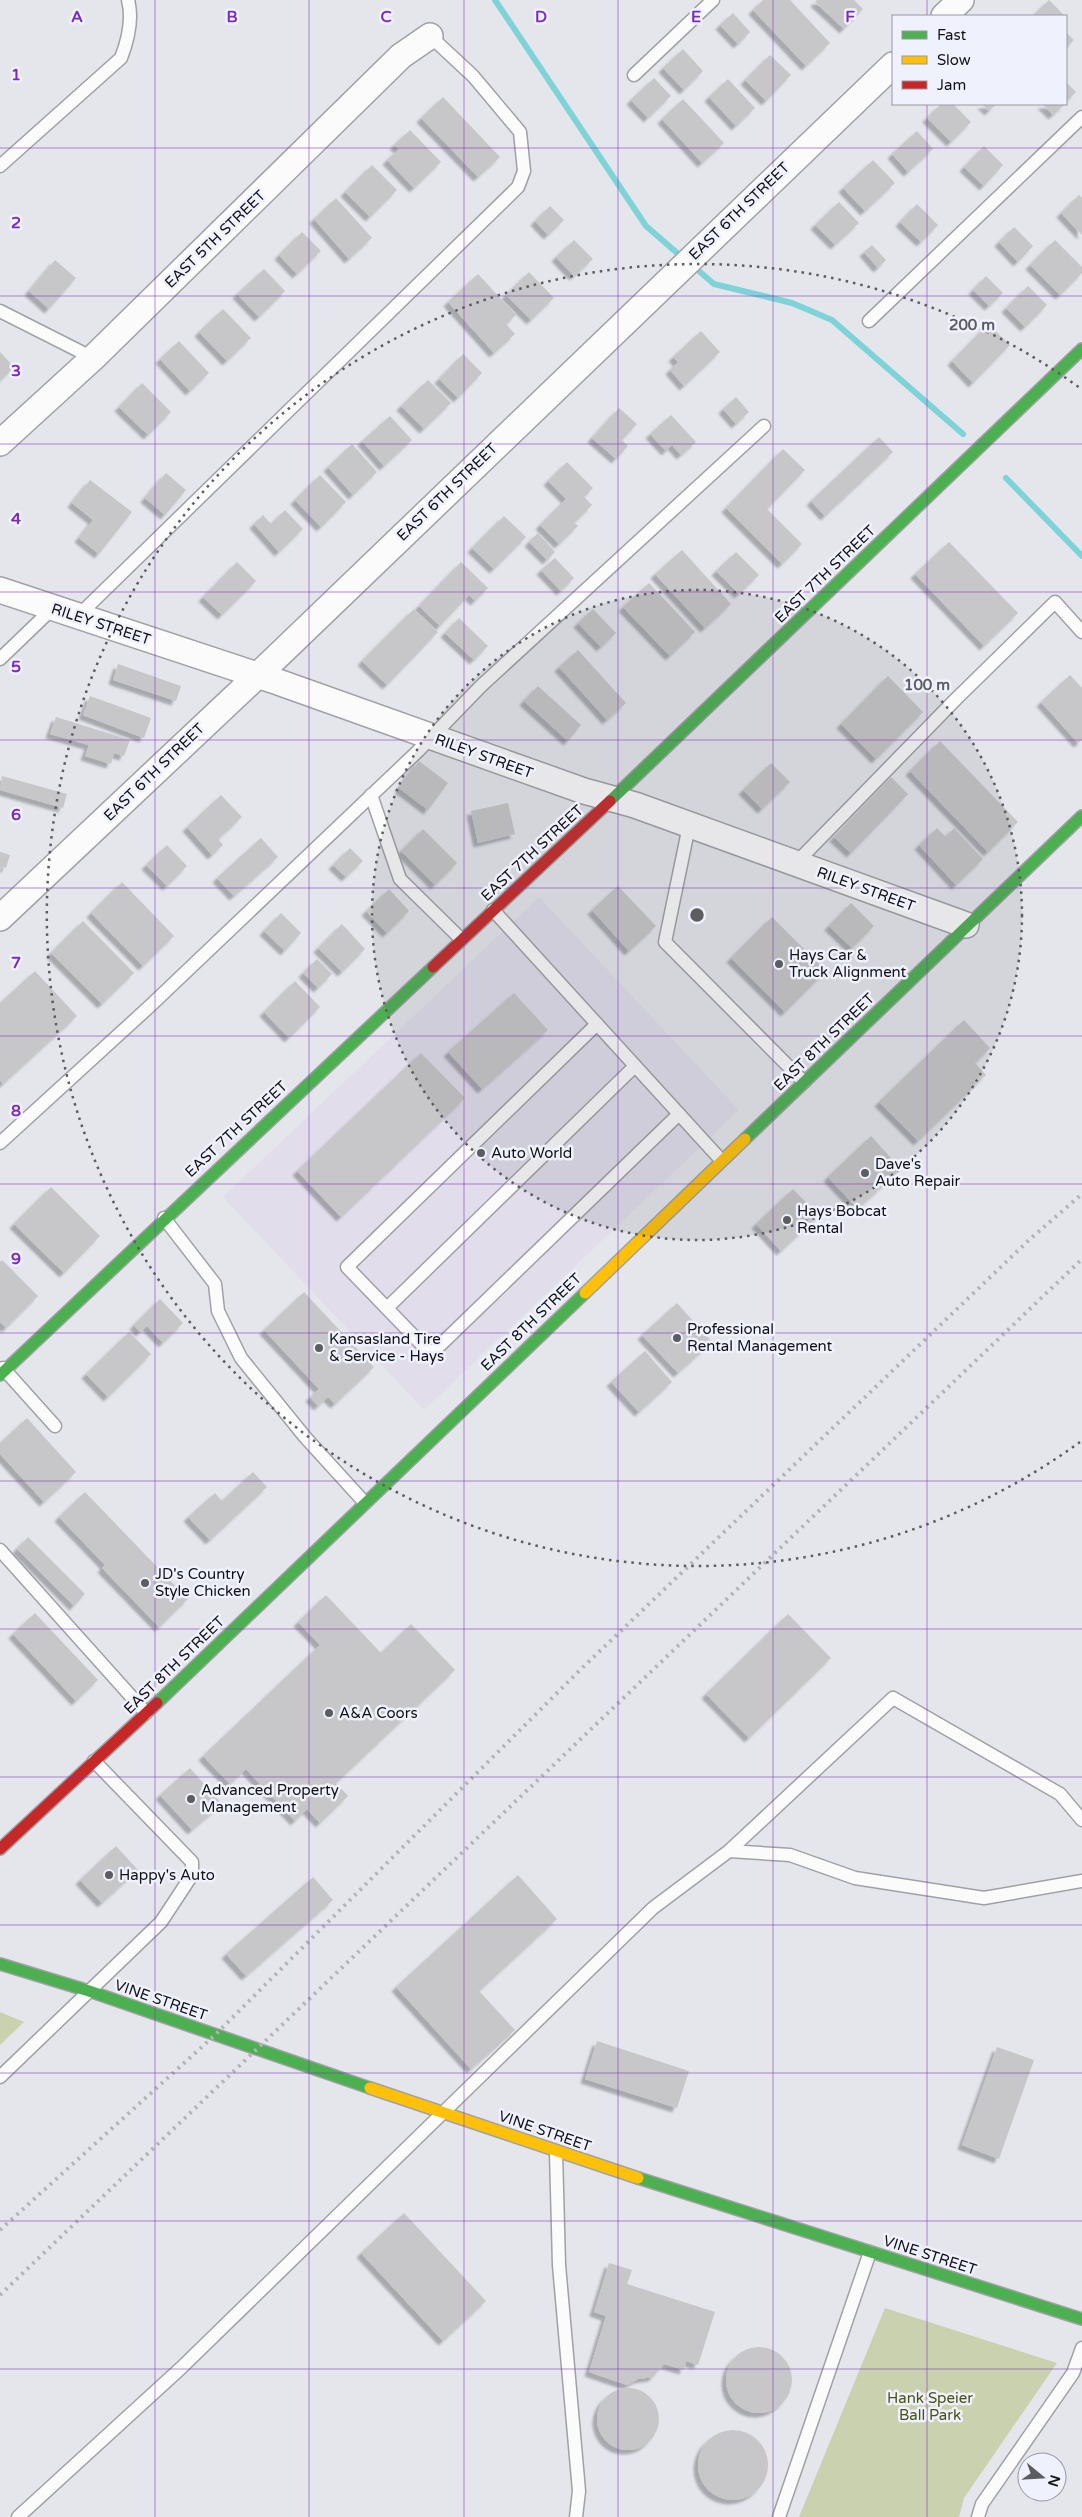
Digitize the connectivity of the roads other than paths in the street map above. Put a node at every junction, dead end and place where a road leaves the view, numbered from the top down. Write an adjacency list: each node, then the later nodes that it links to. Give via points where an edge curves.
1 (128, 0): 9 (lane, via 128,39 121,58)
2 (713, 0): 7 (lane)
3 (961, 0): 4 (street)
4 (945, 15)
5 (430, 36): 13 (street, EAST 5TH STREET, via 401,56); 18 (lane, via 473,76 520,132 524,171 518,187)
6 (892, 65): 21 (street, EAST 6TH STREET)
7 (634, 75)
8 (1082, 116): 11 (lane)
9 (0, 166)
10 (0, 311): 13 (lane)
11 (869, 320)
12 (1082, 349): 24 (main road, EAST 7TH STREET)
13 (92, 358): 15 (street, EAST 5TH STREET)
14 (764, 426): 22 (lane, via 481,686)
15 (0, 443)
16 (0, 590): 17 (street, RILEY STREET)
17 (53, 608): 18 (street, RILEY STREET); 20 (lane)
18 (78, 616): 21 (street, RILEY STREET)
19 (1082, 632): 27 (lane, via 1055,602)
20 (0, 658)
21 (258, 675): 22 (street, RILEY STREET); 29 (street, EAST 6TH STREET)
22 (432, 737): 23 (lane); 24 (street, RILEY STREET)
23 (371, 795): 31 (lane, via 400,879); 36 (lane, via 150,1006)
24 (612, 799): 26 (street, RILEY STREET); 28 (main road, EAST 7TH STREET)
25 (1082, 816): 30 (main road, EAST 8TH STREET)
26 (690, 826): 27 (street, RILEY STREET); 34 (lane, via 665,942)
27 (796, 863): 30 (street, RILEY STREET)
28 (493, 910): 31 (main road, EAST 7TH STREET); 32 (lane)
29 (0, 918)
30 (966, 925): 34 (main road, EAST 8TH STREET)
31 (461, 939): 38 (main road, EAST 7TH STREET)
32 (597, 1024): 33 (lane); 39 (lane, via 347,1266)
33 (635, 1066): 35 (lane); 39 (lane)
34 (804, 1082): 37 (main road, EAST 8TH STREET)
35 (679, 1114): 37 (lane); 39 (lane, via 432,1354)
36 (0, 1143)
37 (722, 1160): 42 (main road, EAST 8TH STREET)
38 (164, 1218): 40 (main road, EAST 7TH STREET); 42 (lane, via 215,1284 218,1311 241,1358 305,1437)
39 (387, 1308)
40 (2, 1370): 41 (lane)
41 (55, 1426)
42 (365, 1503): 44 (main road, EAST 8TH STREET)
43 (0, 1550): 44 (lane)
44 (146, 1713): 45 (main road, EAST 8TH STREET)
45 (94, 1761): 47 (main road, EAST 8TH STREET); 51 (lane, via 192,1862 192,1875 161,1922)
46 (1082, 1820): 48 (lane, via 1060,1794 893,1698)
47 (0, 1849)
48 (729, 1852): 49 (lane, via 790,1855 855,1878 984,1898); 53 (lane, via 653,1908)
49 (1082, 1881)
50 (0, 1964): 51 (main road, VINE STREET)
51 (89, 1991): 52 (lane); 53 (main road, VINE STREET)
52 (0, 2077)
53 (444, 2112): 54 (main road, VINE STREET); 59 (lane, via 181,2368)
54 (556, 2152): 55 (main road, VINE STREET); 60 (lane, via 559,2265 578,2491)
55 (870, 2252): 56 (main road, VINE STREET); 61 (lane)
56 (1082, 2319)
57 (1082, 2348): 58 (lane, via 1073,2373)
58 (982, 2504): 62 (lane); 63 (lane)
59 (18, 2517)
60 (576, 2517)
61 (779, 2517)
62 (971, 2517)
63 (978, 2517)

